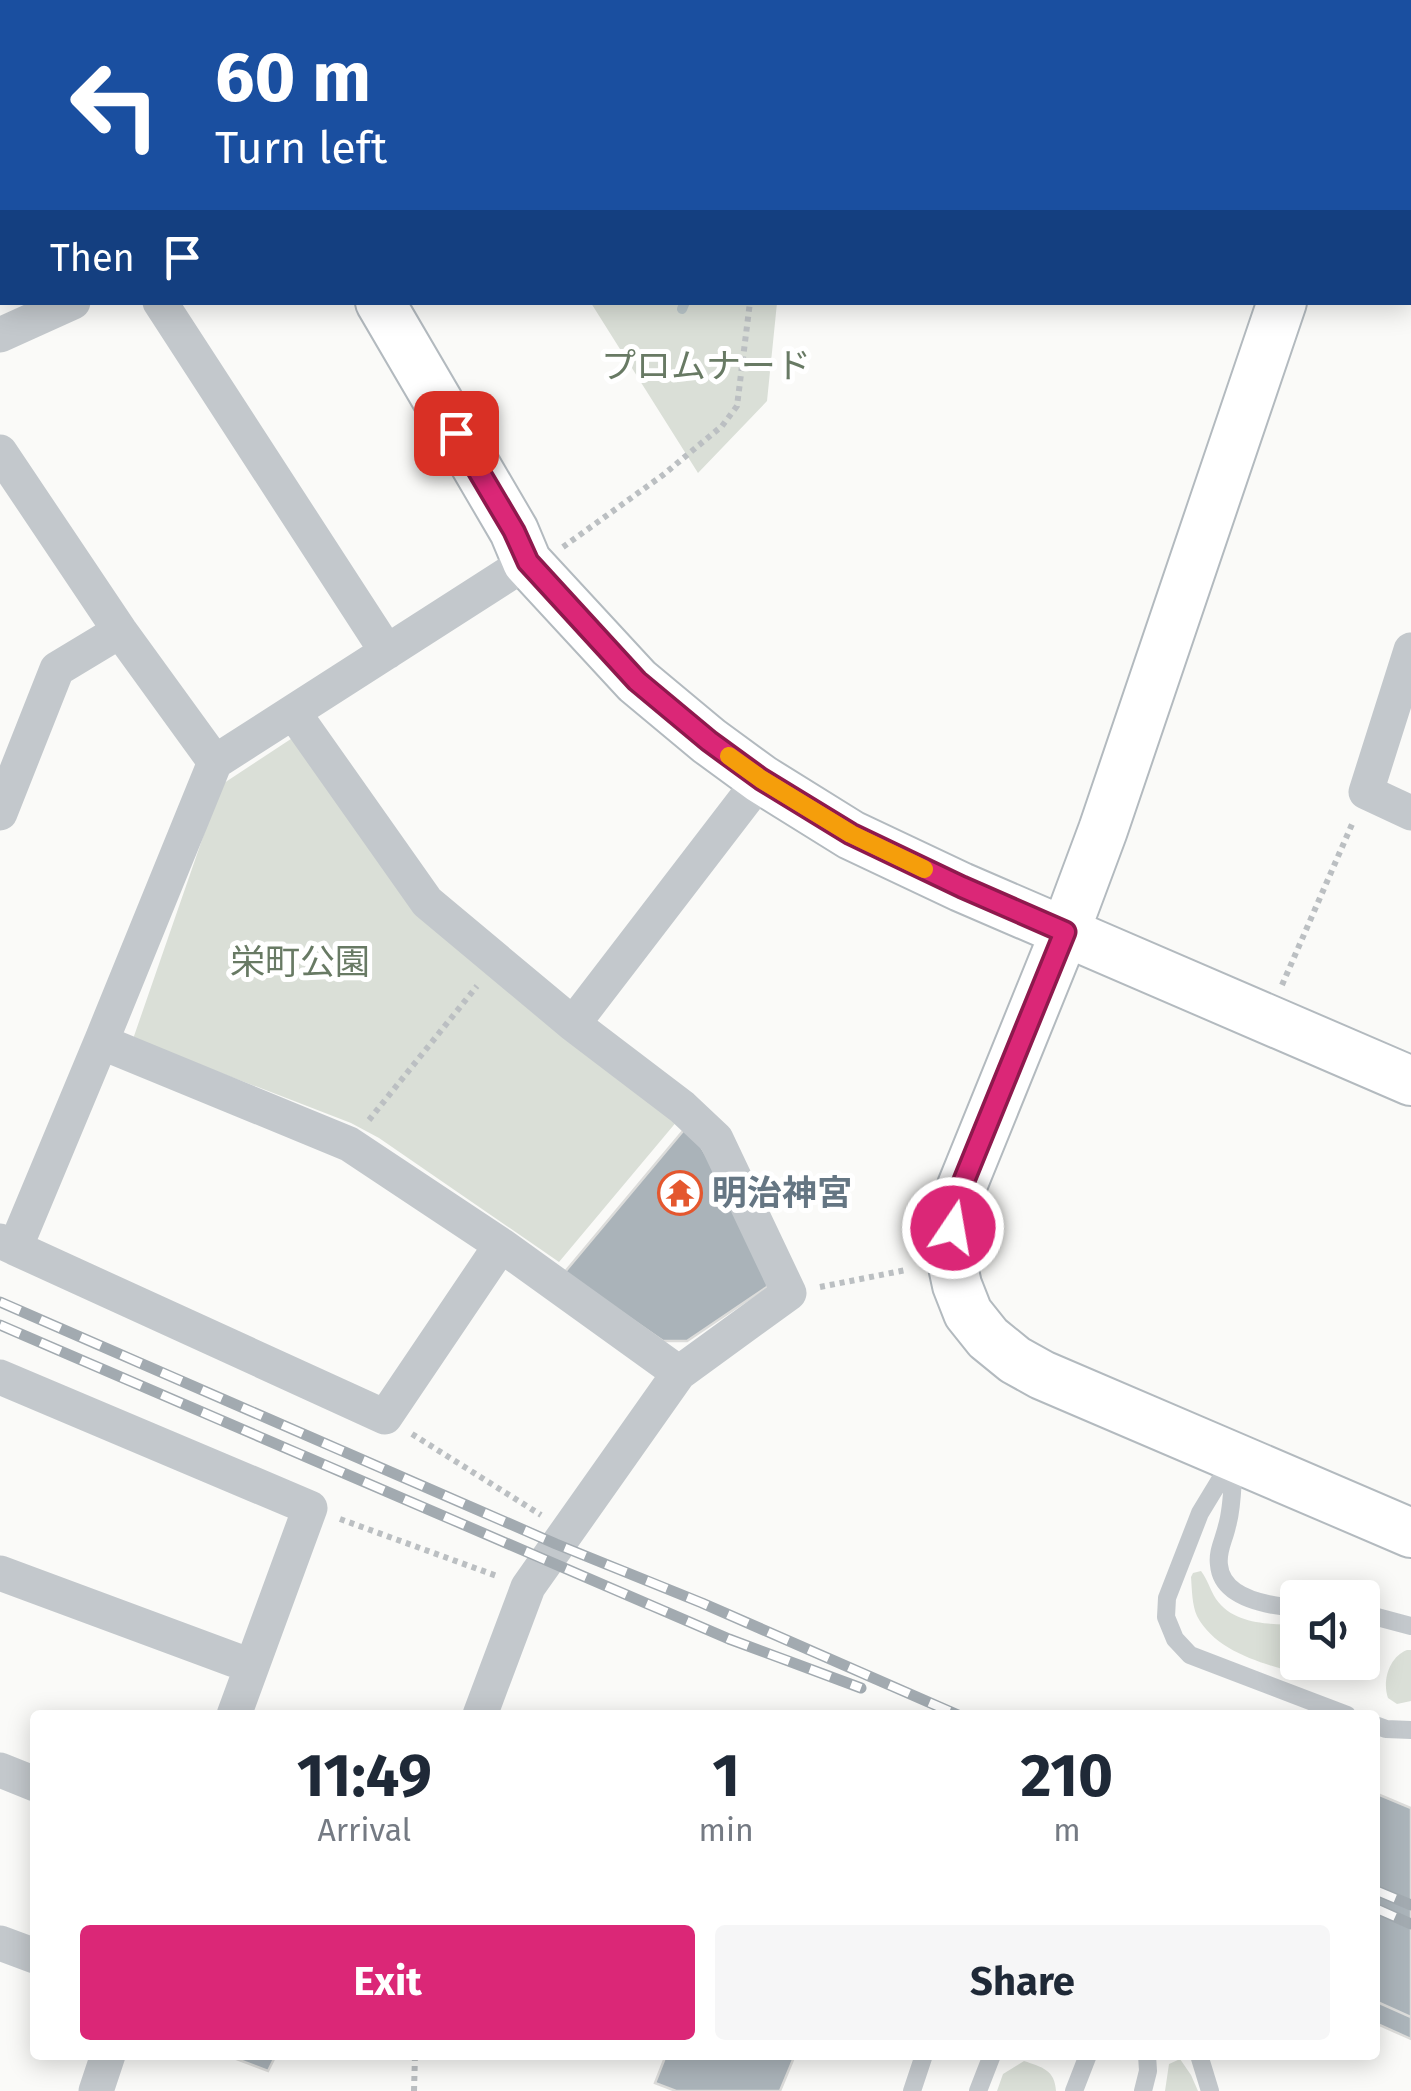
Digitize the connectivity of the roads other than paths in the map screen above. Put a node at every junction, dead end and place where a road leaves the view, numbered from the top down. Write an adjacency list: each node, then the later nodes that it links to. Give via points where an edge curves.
1 (67, 305): 5 (street)
2 (162, 305): 11 (street)
3 (382, 305): 8 (street)
4 (1281, 305): 17 (street)
5 (0, 335)
6 (0, 452): 7 (street)
7 (13, 500): 9 (street)
8 (531, 565): 11 (street); 14 (street, via 637,681)
9 (120, 631): 13 (street); 15 (street, via 56,669)
10 (1411, 650): 16 (street, via 1366,792)
11 (387, 652): 12 (street)
12 (293, 712): 13 (street); 18 (street, via 427,902)
13 (215, 762): 19 (street)
14 (761, 779): 17 (street, via 851,834); 18 (street)
15 (0, 814)
16 (1411, 814)
17 (1065, 932): 20 (street); 25 (street, via 956,1200 951,1257 957,1285 968,1313 1015,1360)
18 (573, 1024): 23 (street, via 716,1139 789,1292)
19 (101, 1042): 21 (street); 22 (street, via 350,1144)
20 (1411, 1081)
21 (8, 1244): 22 (street, via 385,1417)
22 (501, 1245): 23 (street)
23 (679, 1373): 33 (street, via 528,1587)
24 (0, 1377): 31 (street, via 310,1508)
25 (1234, 1456): 26 (street); 28 (lane, via 1221,1575 1248,1598); 34 (lane, via 1200,1513 1166,1617 1190,1655)
26 (1411, 1532)
27 (0, 1574): 31 (street)
28 (1280, 1607)
29 (1380, 1618): 30 (lane)
30 (1411, 1626)
31 (251, 1666): 32 (street)
32 (236, 1710)
33 (482, 1710)
34 (1335, 1710)
35 (1380, 1727): 36 (lane)
36 (1411, 1730)
37 (0, 1770): 38 (street)
38 (30, 1782)
39 (0, 1943): 40 (street)
40 (30, 1954)
41 (106, 2060): 47 (street)
42 (922, 2060): 48 (lane)
43 (990, 2060): 49 (lane)
44 (1086, 2060): 50 (lane)
45 (1147, 2060): 51 (lane)
46 (1201, 2060): 52 (lane)
47 (96, 2091)
48 (912, 2091)
49 (978, 2091)
50 (1074, 2091)
51 (1143, 2091)
52 (1210, 2091)

